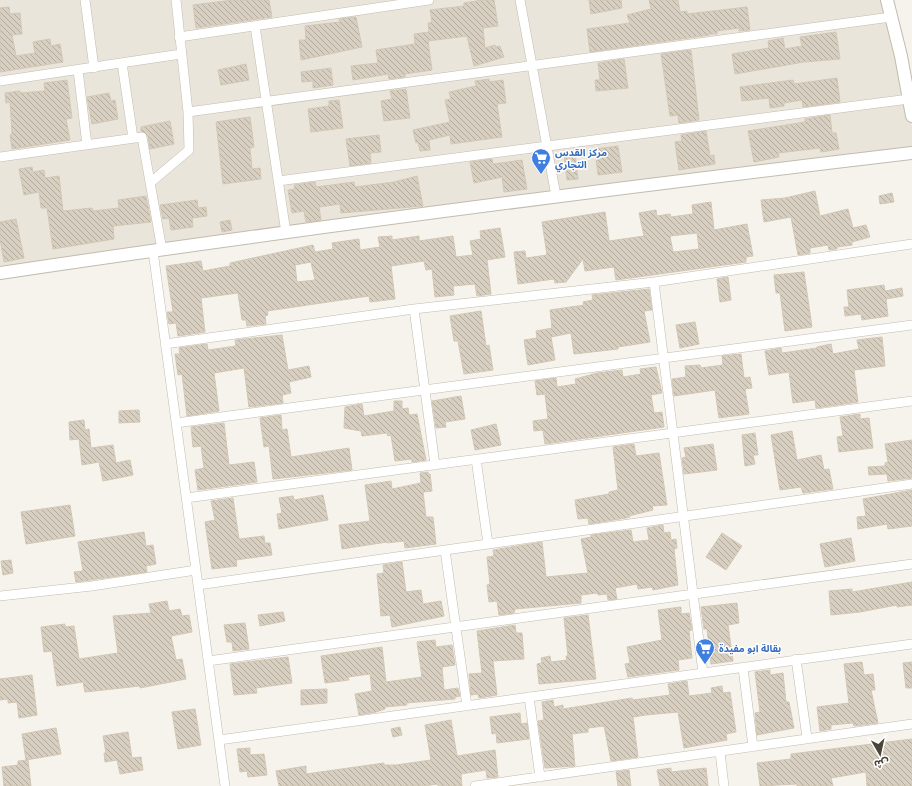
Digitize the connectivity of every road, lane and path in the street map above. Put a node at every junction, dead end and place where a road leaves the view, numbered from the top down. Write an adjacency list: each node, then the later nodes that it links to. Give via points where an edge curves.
1 (85, 0): 12 (street)
2 (176, 0): 8 (street)
3 (429, 0): 7 (street)
4 (520, 0): 11 (street)
5 (887, 0): 6 (street)
6 (891, 18): 11 (street); 15 (street)
7 (255, 26): 8 (street); 16 (street)
8 (180, 37): 9 (street)
9 (181, 54): 10 (street); 17 (street)
10 (122, 63): 12 (street); 19 (street)
11 (532, 66): 16 (street); 21 (street)
12 (94, 68): 13 (street)
13 (78, 70): 14 (street); 20 (street)
14 (0, 81)
15 (909, 99): 18 (street); 21 (street)
16 (266, 101): 17 (street); 24 (street)
17 (188, 112): 25 (street, via 189,150)
18 (912, 116)
19 (133, 138): 20 (street); 25 (street, via 142,136)
20 (87, 145): 23 (street)
21 (547, 146): 24 (street); 26 (street)
22 (912, 153): 26 (street)
23 (0, 157)
24 (278, 180): 27 (street)
25 (150, 183): 29 (street)
26 (556, 196): 27 (street)
27 (286, 233): 29 (street)
28 (912, 244): 31 (street)
29 (158, 251): 30 (street); 34 (street)
30 (0, 273)
31 (654, 282): 32 (street); 35 (street)
32 (414, 309): 34 (street); 36 (street)
33 (912, 325): 35 (street)
34 (165, 344): 38 (street)
35 (664, 358): 36 (street); 39 (street)
36 (426, 390): 38 (street); 41 (street)
37 (912, 401): 39 (street)
38 (176, 423): 43 (street)
39 (673, 432): 40 (street); 44 (street)
40 (476, 459): 41 (street); 45 (street)
41 (435, 465): 43 (street)
42 (912, 484): 44 (street)
43 (186, 498): 48 (street)
44 (684, 516): 45 (street); 50 (street)
45 (488, 544): 46 (street)
46 (445, 550): 49 (street); 52 (street)
47 (912, 564): 50 (street)
48 (196, 570): 49 (street); 51 (street, via 92,586)
49 (198, 585): 55 (street)
50 (694, 594): 52 (street); 57 (street)
51 (0, 596)
52 (456, 627): 55 (street); 59 (street)
53 (912, 644): 54 (street)
54 (796, 659): 56 (street); 61 (street)
55 (208, 661): 62 (street)
56 (743, 668): 57 (street); 63 (street)
57 (703, 673): 58 (street)
58 (529, 697): 59 (street); 65 (street)
59 (467, 706): 62 (street)
60 (912, 724): 61 (street)
61 (807, 738): 63 (street)
62 (219, 740): 66 (street)
63 (753, 747): 64 (street)
64 (720, 752): 65 (street); 68 (street)
65 (540, 777): 67 (street)
66 (225, 786)
67 (475, 786)
68 (724, 786)

